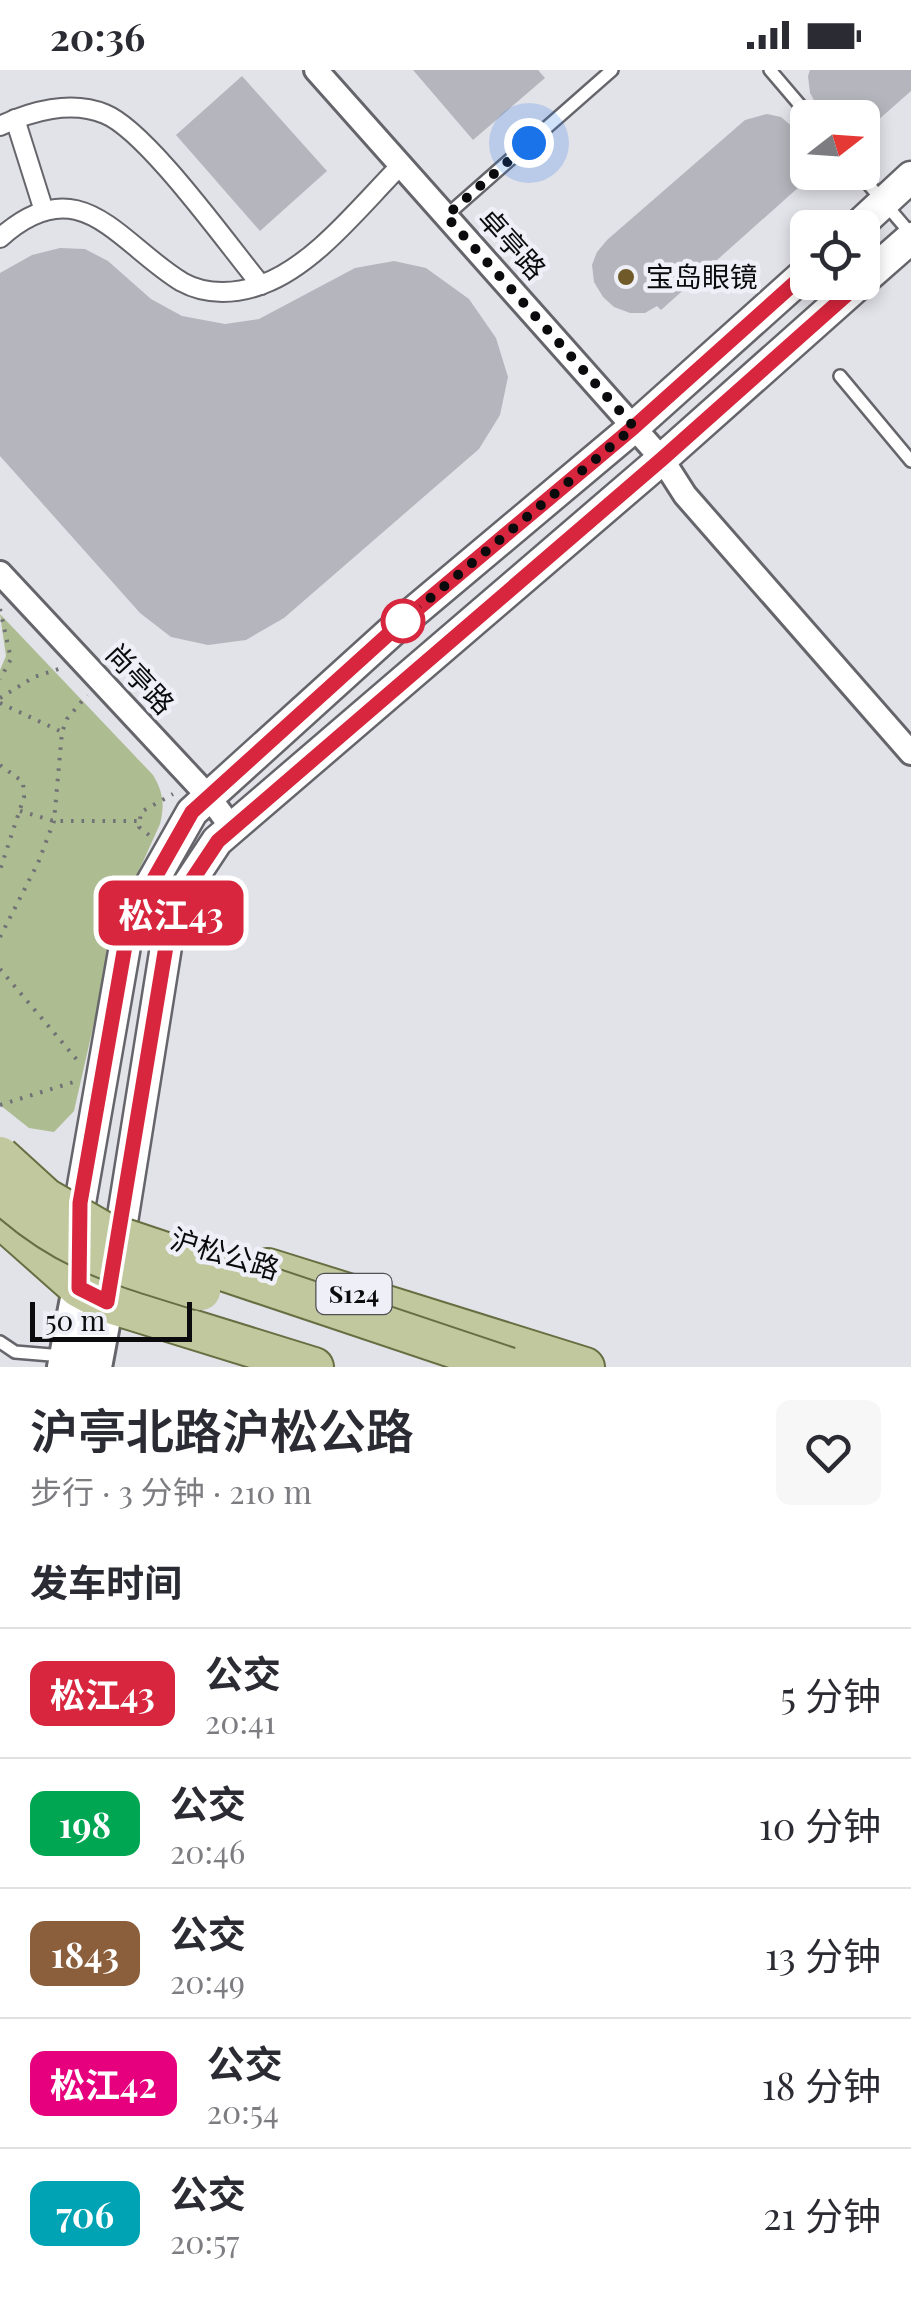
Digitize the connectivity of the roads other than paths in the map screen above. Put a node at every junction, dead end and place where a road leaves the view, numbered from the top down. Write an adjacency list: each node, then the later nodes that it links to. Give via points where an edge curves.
1 (316, 70): 6 (street, 卓亭路)
2 (612, 70): 12 (lane)
3 (770, 70): 4 (lane)
4 (795, 100)
5 (8, 123): 11 (street); 16 (street, via 46,110 105,114 136,134)
6 (401, 166): 12 (street, 卓亭路); 16 (street, via 294,270)
7 (911, 178): 9 (street)
8 (874, 190): 9 (lane)
9 (884, 202): 10 (street); 13 (lane)
10 (875, 210)
11 (44, 211): 14 (street); 16 (street, via 75,209 104,220 185,284 225,294)
12 (446, 216): 20 (street, 卓亭路)
13 (911, 236): 15 (street)
14 (0, 238)
15 (880, 265)
16 (261, 285)
17 (790, 287): 20 (street)
18 (842, 300): 21 (street)
19 (840, 376): 22 (lane)
20 (634, 427): 21 (street, 卓亭路); 25 (street)
21 (662, 459): 24 (street, 卓亭路); 26 (street)
22 (911, 461)
23 (0, 573): 25 (street, 尚亭路)
24 (911, 753)
25 (209, 796): 26 (street, 尚亭路); 30 (street, via 192,812 129,923 96,1082)
26 (232, 828): 32 (street, via 172,910)
27 (0, 1136): 30 (main road, 沪松公路 / S124)
28 (0, 1156): 38 (main road, bridge, via 46,1198 104,1231)
29 (0, 1192): 37 (main road, bridge, via 54,1237 98,1258)
30 (80, 1203): 32 (main road, 沪松公路 / S124); 33 (main road)
31 (0, 1218): 33 (main road)
32 (122, 1222): 33 (main road); 39 (main road, 沪松公路 / S124)
33 (93, 1295): 35 (main road); 36 (main road)
34 (0, 1342): 35 (lane, via 15,1352)
35 (75, 1363)
36 (288, 1364)
37 (436, 1367)
38 (509, 1367)
39 (586, 1367)

